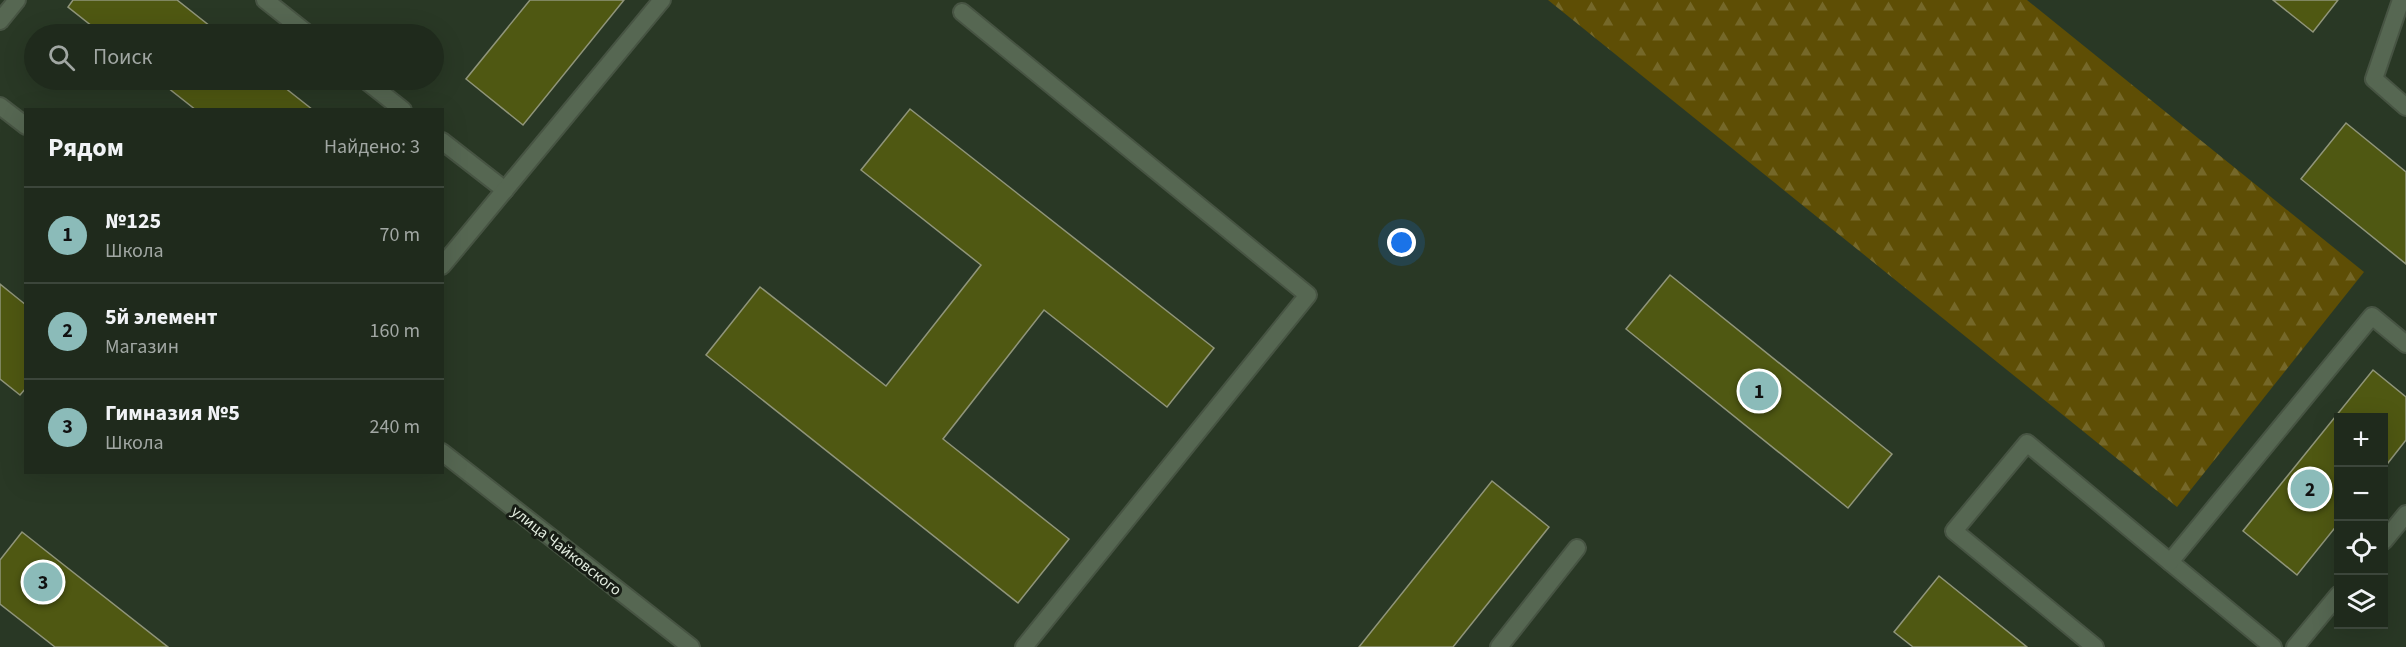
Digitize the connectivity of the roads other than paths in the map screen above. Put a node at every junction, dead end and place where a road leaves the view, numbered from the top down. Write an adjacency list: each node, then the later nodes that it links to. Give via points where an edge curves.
1 (18, 0): 6 (street)
2 (265, 0): 7 (street)
3 (662, 0): 14 (street)
4 (2401, 0): 10 (street, via 2374,79)
5 (962, 12): 24 (street, via 1308,295)
6 (0, 21)
7 (295, 24)
8 (378, 90): 11 (street)
9 (0, 106): 12 (street)
10 (2406, 107)
11 (400, 108)
12 (24, 124)
13 (444, 143): 14 (street)
14 (505, 190): 15 (street)
15 (444, 264)
16 (2406, 344): 21 (street, via 2372,316)
17 (444, 454): 23 (street, улица Чайковского)
18 (2406, 514): 19 (street)
19 (2388, 536)
20 (1577, 548): 25 (street)
21 (2170, 562): 26 (street, via 2027,442 1954,531); 27 (street)
22 (2334, 600): 28 (street)
23 (691, 647)
24 (1024, 647)
25 (1499, 647)
26 (2095, 647)
27 (2273, 647)
28 (2295, 647)

